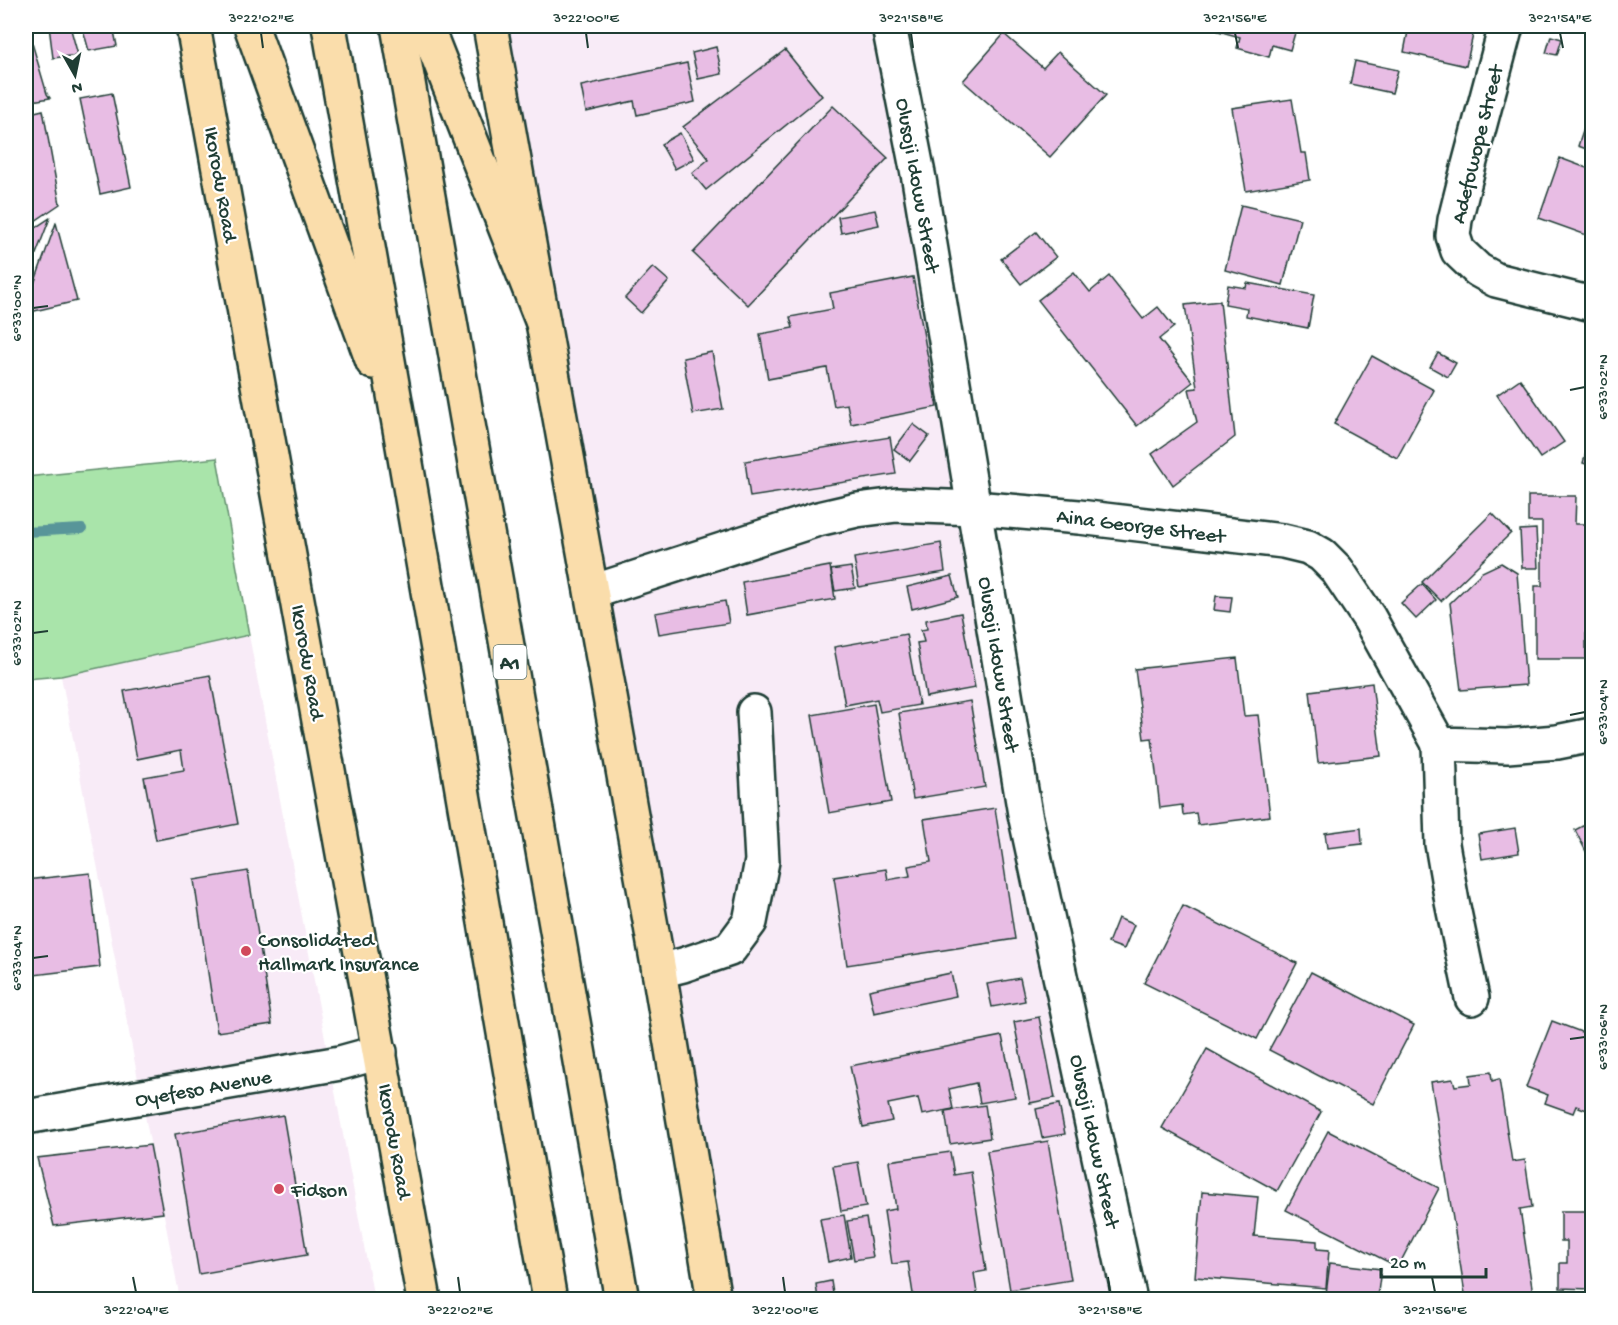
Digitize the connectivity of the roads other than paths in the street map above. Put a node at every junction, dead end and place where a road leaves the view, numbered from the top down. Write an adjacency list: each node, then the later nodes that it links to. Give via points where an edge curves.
1 (193, 26): 19 (main road, Ikorodu Road)
2 (251, 26): 11 (main road)
3 (329, 26): 11 (main road)
4 (398, 26): 23 (main road, A1)
5 (426, 26): 10 (main road)
6 (490, 26): 10 (main road)
7 (889, 26): 12 (street, Olusoji Idowu Street)
8 (1506, 26): 9 (street, Adefowope Street, via 1453,236 1458,251 1496,280)
9 (1593, 304)
10 (543, 323): 13 (main road)
11 (403, 446): 22 (main road)
12 (974, 508): 13 (street, Aina George Street, via 897,505 847,512); 16 (street, Aina George Street, via 1079,517 1308,547 1336,570 1369,618); 25 (street, Olusoji Idowu Street, via 1025,814)
13 (592, 592): 17 (main road)
14 (754, 712): 17 (street, via 762,861 750,922 730,949)
15 (1593, 735): 16 (street, via 1507,746)
16 (1439, 744): 18 (street, via 1442,844)
17 (659, 971): 24 (main road)
18 (1472, 998)
19 (380, 1052): 20 (street, Oyefeso Avenue, via 339,1063); 21 (main road, Ikorodu Road)
20 (26, 1117)
21 (424, 1299)
22 (549, 1299)
23 (622, 1299)
24 (714, 1299)
25 (1130, 1299)

